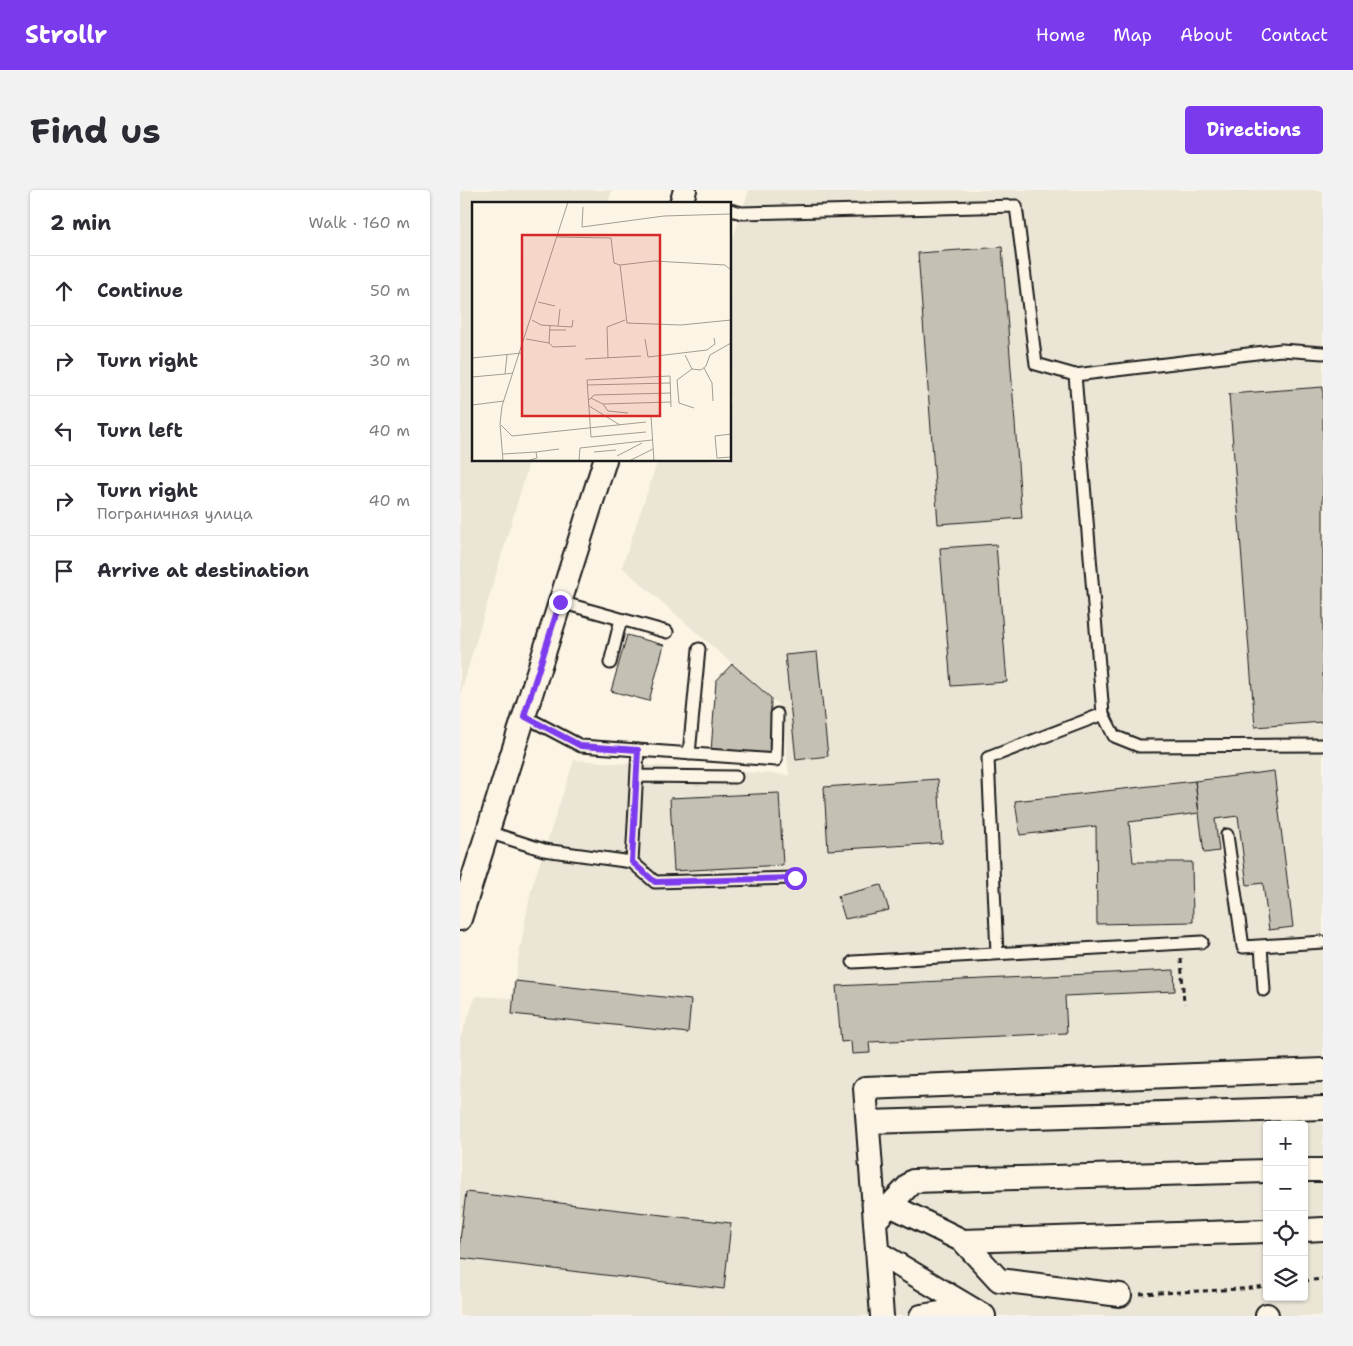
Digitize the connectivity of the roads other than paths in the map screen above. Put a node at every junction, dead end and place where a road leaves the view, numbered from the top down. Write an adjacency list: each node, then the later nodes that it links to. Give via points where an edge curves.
1 (731, 210): 3 (lane, via 1016,206 1036,364)
2 (1323, 353): 3 (lane, via 1281,350)
3 (1075, 375): 11 (lane)
4 (605, 461): 5 (street)
5 (560, 602): 6 (lane); 12 (street)
6 (621, 619): 7 (lane); 9 (lane)
7 (667, 632)
8 (699, 649): 15 (lane)
9 (610, 663)
10 (777, 714): 15 (lane, via 776,760)
11 (1103, 714): 13 (lane, via 1114,736 1139,746); 26 (lane, via 988,758)
12 (524, 716): 14 (lane, via 581,746); 18 (street)
13 (1323, 745)
14 (638, 750): 15 (lane); 16 (lane)
15 (689, 754)
16 (637, 776): 17 (lane); 20 (lane)
17 (736, 777)
18 (488, 832): 20 (lane, via 544,850); 22 (street)
19 (1226, 835): 25 (lane, via 1244,947)
20 (632, 862): 21 (lane, via 655,882)
21 (795, 878)
22 (460, 919)
23 (1202, 942): 26 (lane)
24 (1323, 942): 25 (lane)
25 (1261, 946): 28 (lane)
26 (997, 953): 27 (lane)
27 (853, 962)
28 (1264, 990)
29 (1323, 1070): 31 (street, via 865,1088)
30 (1323, 1108): 31 (street)
31 (868, 1122): 36 (street)
32 (1308, 1170): 33 (street)
33 (1323, 1170)
34 (1263, 1172): 35 (street, via 913,1181)
35 (890, 1205): 36 (street); 40 (street)
36 (875, 1221): 41 (street)
37 (1323, 1229): 38 (street)
38 (1308, 1230)
39 (1263, 1231): 40 (street)
40 (963, 1240): 42 (street, via 999,1280)
41 (877, 1252): 43 (street); 44 (street)
42 (1120, 1295)
43 (977, 1312): 45 (street)
44 (882, 1316)
45 (921, 1316)

